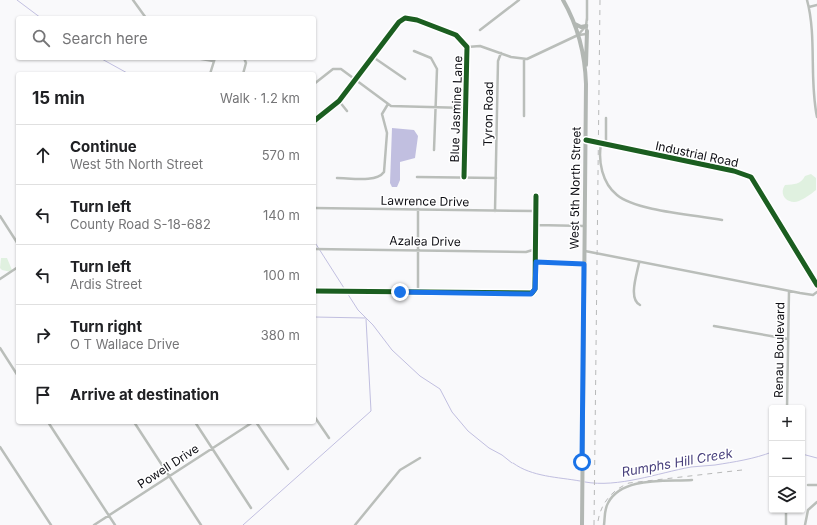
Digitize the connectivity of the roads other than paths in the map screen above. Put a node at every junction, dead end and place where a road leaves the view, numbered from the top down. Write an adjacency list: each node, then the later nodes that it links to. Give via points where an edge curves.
1 (133, 0): 8 (street)
2 (519, 0): 12 (street)
3 (563, 0): 10 (main road, West 5th North Street)
4 (587, 0): 9 (street)
5 (807, 0): 7 (street)
6 (817, 5): 7 (street)
7 (809, 7): 35 (street)
8 (145, 16)
9 (587, 18): 11 (street); 13 (street)
10 (575, 24): 11 (main road, via 581,28); 14 (main road, West 5th North Street)
11 (586, 26): 14 (street)
12 (480, 30)
13 (588, 31): 14 (street, via 584,35); 23 (main road)
14 (578, 35): 19 (street, via 552,45 536,56); 23 (main road, West 5th North Street)
15 (467, 47): 17 (street, via 480,46); 18 (street, Blue Jasmine Lane, via 456,35 405,17); 32 (street, Blue Jasmine Lane)
16 (414, 50): 31 (street, via 432,58 436,65)
17 (501, 53): 19 (street); 42 (street, Tyron Road, via 498,61)
18 (373, 57): 26 (street, Blue Jasmine Lane); 27 (street)
19 (524, 59): 34 (street)
20 (204, 60): 22 (street)
21 (245, 60): 25 (street)
22 (213, 62): 24 (street)
23 (585, 67): 38 (main road, West 5th North Street)
24 (210, 72)
25 (244, 72)
26 (356, 79): 28 (street, via 337,68); 29 (street, Blue Jasmine Lane); 30 (street)
27 (405, 79)
28 (316, 82)
29 (339, 101): 33 (street); 37 (street, Blue Jasmine Lane)
30 (388, 104): 31 (street); 45 (street, via 382,114 386,133 384,172 374,178)
31 (435, 107): 32 (street); 41 (street)
32 (466, 108): 44 (street, Blue Jasmine Lane)
33 (347, 111)
34 (524, 116)
35 (817, 117)
36 (606, 118): 40 (street)
37 (316, 119)
38 (586, 140): 39 (street, Industrial Road); 54 (main road, West 5th North Street)
39 (601, 144): 40 (street, Industrial Road); 52 (street, via 601,169 616,195 651,208)
40 (606, 144): 65 (street, Industrial Road, via 734,171 751,177)
41 (434, 150)
42 (496, 176): 44 (street); 49 (street, Tyron Road)
43 (418, 177): 44 (street)
44 (464, 177)
45 (337, 178)
46 (536, 196): 50 (street)
47 (316, 208): 48 (street, Lawrence Drive)
48 (418, 209): 49 (street, Lawrence Drive); 58 (street)
49 (495, 211): 50 (street, Lawrence Drive)
50 (535, 211): 53 (street)
51 (0, 216): 55 (street)
52 (722, 220)
53 (536, 225): 54 (street); 57 (street)
54 (585, 226): 59 (main road, West 5th North Street)
55 (16, 241)
56 (316, 249): 58 (street, Azalea Drive)
57 (536, 249): 58 (street, Azalea Drive, via 526,252); 60 (street)
58 (417, 250): 68 (street)
59 (585, 251): 61 (street); 62 (main road, West 5th North Street)
60 (536, 262): 62 (street); 68 (street, via 535,291 527,294)
61 (639, 263): 67 (street); 70 (street, via 634,295)
62 (584, 264): 100 (main road, West 5th North Street)
63 (16, 268): 64 (street)
64 (0, 279)
65 (817, 285)
66 (316, 291): 68 (street)
67 (789, 291): 69 (street, via 813,295); 72 (street, Renau Boulevard)
68 (418, 292)
69 (817, 292)
70 (640, 305)
71 (714, 326): 72 (street)
72 (788, 339): 75 (street, Renau Boulevard)
73 (0, 348): 74 (street)
74 (16, 373)
75 (787, 405)
76 (316, 419): 82 (street)
77 (49, 424): 94 (street)
78 (135, 424): 87 (street)
79 (196, 424): 84 (street)
80 (250, 424): 84 (street, Powell Drive)
81 (257, 424): 86 (street)
82 (329, 438)
83 (0, 447): 95 (street)
84 (212, 448): 87 (street, Powell Drive); 92 (street)
85 (420, 458): 99 (street, via 400,470)
86 (288, 470)
87 (169, 476): 94 (street, Powell Drive); 98 (street)
88 (692, 480): 101 (street, via 642,483 624,488 608,502)
89 (808, 485): 90 (street)
90 (817, 485)
91 (817, 502): 103 (street, via 808,510)
92 (251, 508)
93 (786, 513): 102 (street)
94 (108, 515): 96 (street, Powell Drive); 97 (street)
95 (51, 525)
96 (94, 525)
97 (115, 525)
98 (201, 525)
99 (355, 525)
100 (582, 525)
101 (604, 525)
102 (786, 525)
103 (805, 525)

